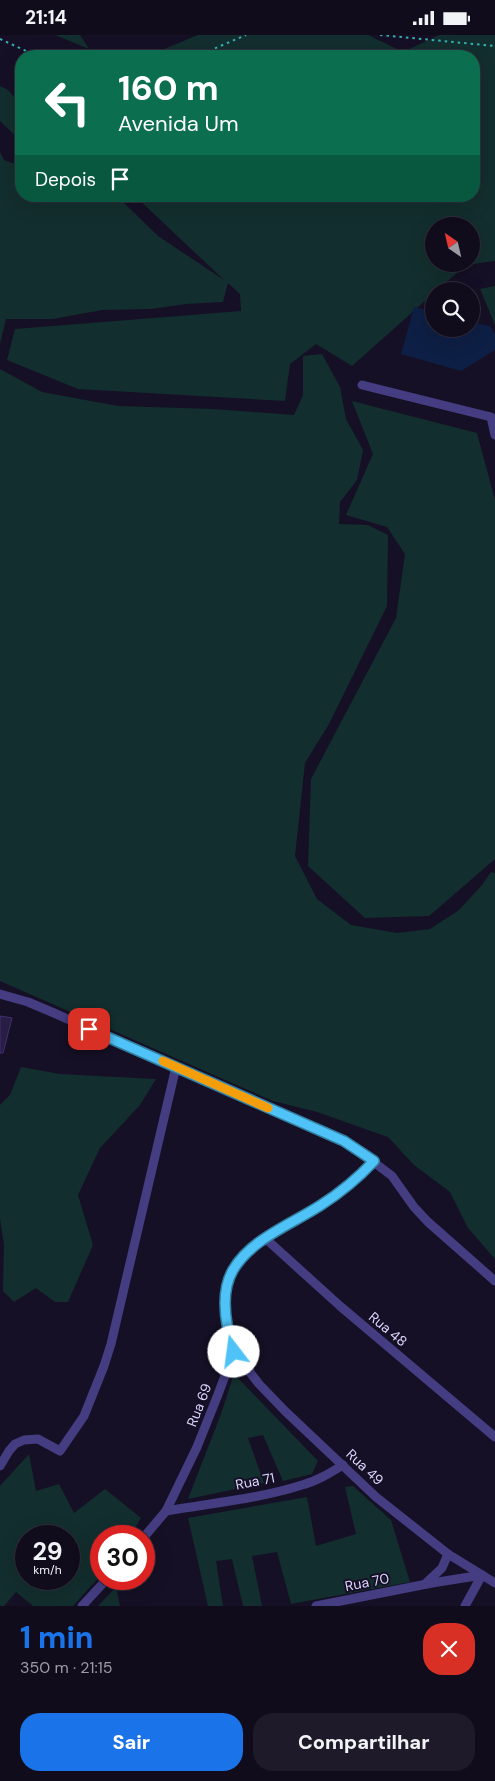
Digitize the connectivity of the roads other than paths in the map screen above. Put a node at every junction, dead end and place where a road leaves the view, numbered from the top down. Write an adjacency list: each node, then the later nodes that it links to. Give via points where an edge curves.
1 (362, 385): 2 (street, via 491,417)
2 (495, 435)
3 (0, 994): 4 (street, via 36,1006)
4 (176, 1067): 5 (street, via 344,1141); 10 (street, via 111,1344 84,1416 60,1451 38,1439 24,1441 15,1444)
5 (374, 1161): 6 (street, via 335,1196); 7 (street, via 392,1176 428,1222)
6 (266, 1239): 8 (street, via 238,1262 227,1285 226,1318); 9 (street, Rua 48)
7 (495, 1281)
8 (234, 1352): 11 (street, Rua 49, via 284,1411); 12 (street, Rua 69, via 197,1447)
9 (495, 1437)
10 (0, 1465)
11 (343, 1465): 12 (street, Rua 71, via 303,1485); 14 (street, Rua 49, via 376,1497)
12 (166, 1511): 13 (street, Rua 69)
13 (154, 1525)
14 (448, 1554): 15 (street, Rua 49); 17 (street, via 442,1568)
15 (482, 1575): 16 (street, Rua 49); 17 (street, Rua 70); 21 (street)
16 (495, 1583)
17 (423, 1585): 20 (street, Rua 70)
18 (97, 1590): 19 (street)
19 (82, 1606)
20 (316, 1606)
21 (465, 1606)

